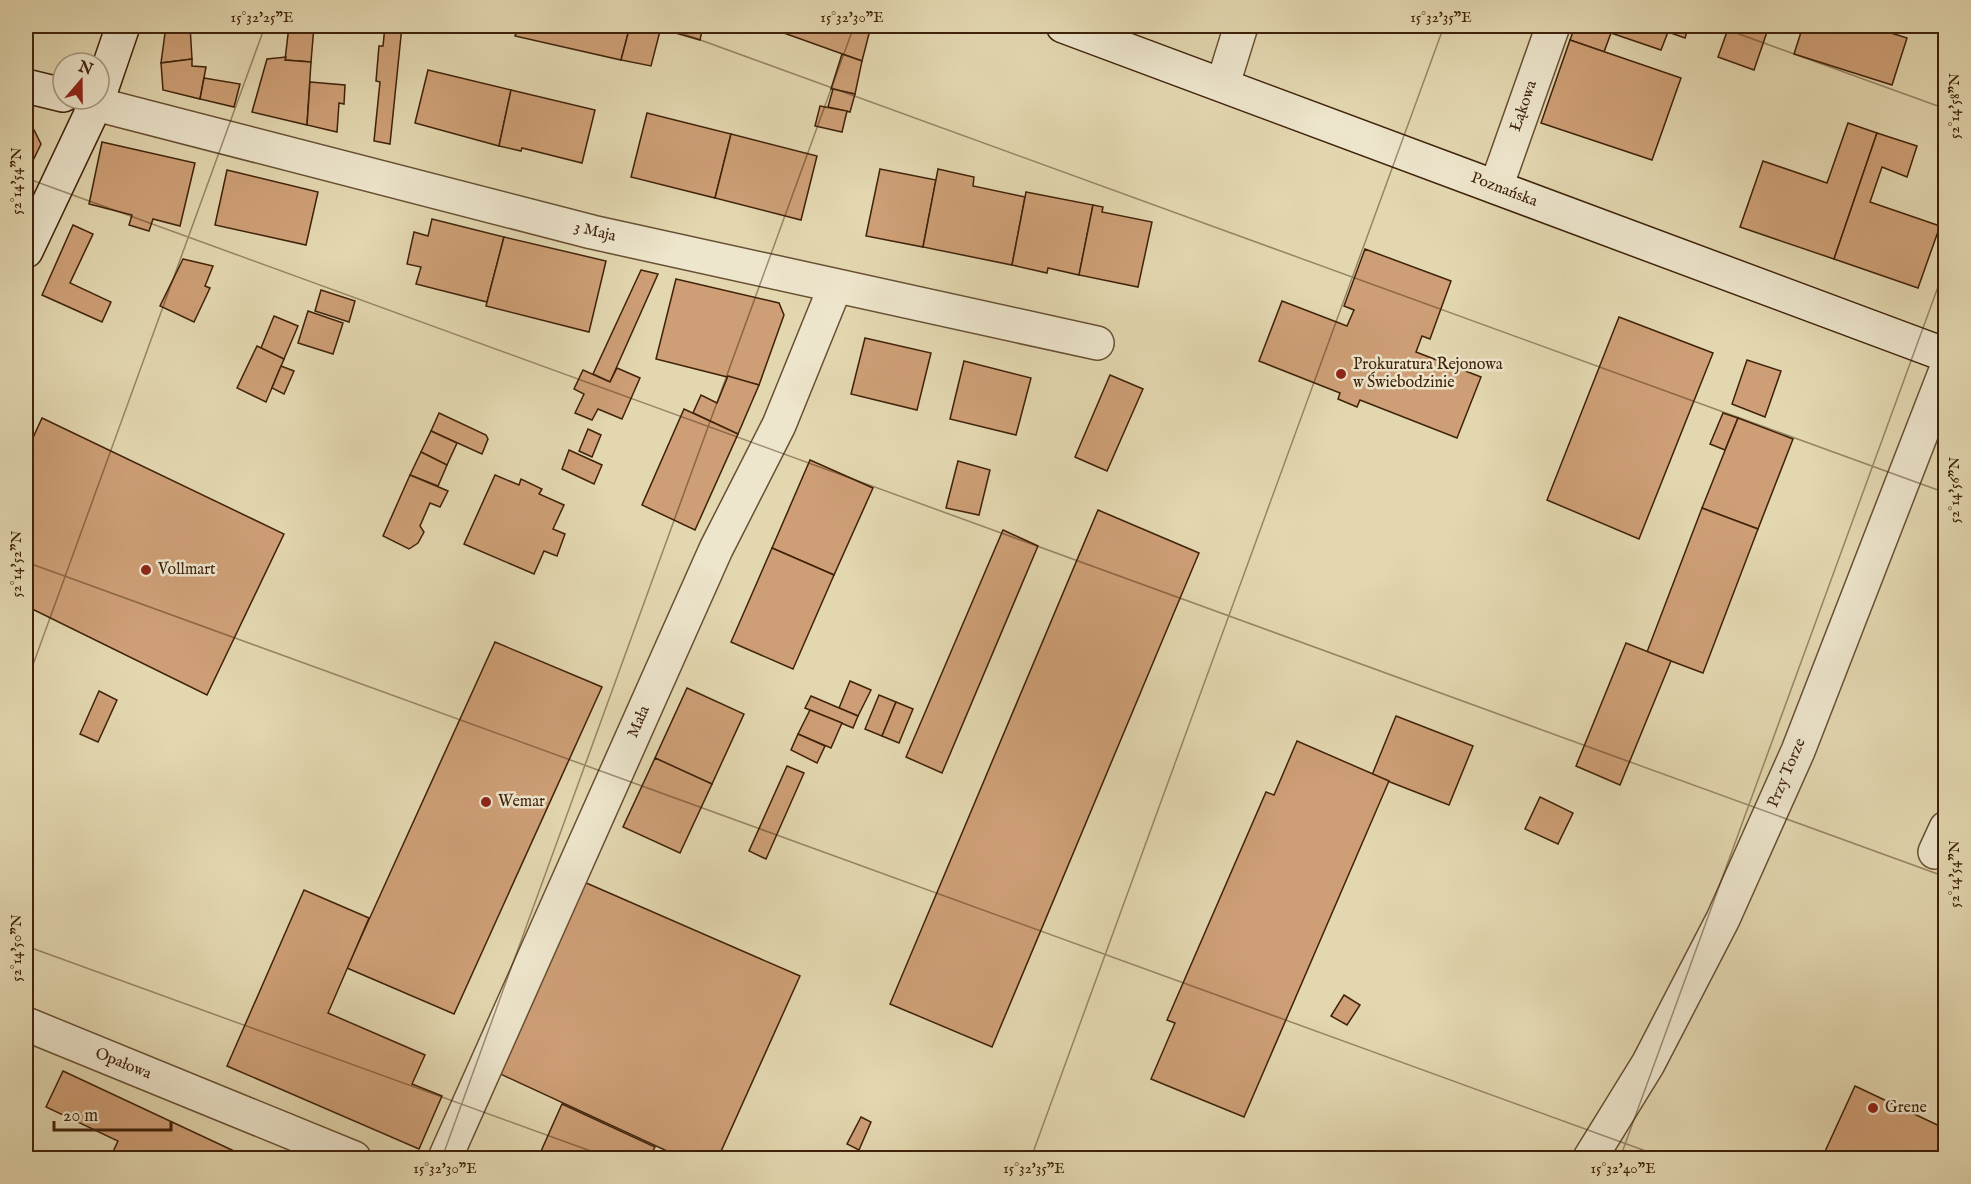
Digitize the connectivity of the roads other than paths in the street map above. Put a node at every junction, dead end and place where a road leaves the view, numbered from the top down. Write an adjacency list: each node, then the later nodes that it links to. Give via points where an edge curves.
1 (123, 26): 5 (street)
2 (1063, 26): 6 (street, Poznańska)
3 (1241, 26): 6 (street)
4 (1553, 26): 11 (street, Łąkowa)
5 (111, 55)
6 (1224, 84): 11 (street, Poznańska)
7 (26, 86): 8 (street)
8 (51, 92)
9 (111, 104): 13 (street, 3 Maja, via 592,232)
10 (88, 111): 12 (street)
11 (1496, 187): 15 (street, Poznańska)
12 (26, 251)
13 (835, 287): 14 (street, 3 Maja); 19 (street, Mała, via 779,425 716,549)
14 (1097, 343)
15 (1946, 355)
16 (1946, 370): 20 (street, Przy Torze, via 1798,751 1728,909 1648,1064)
17 (26, 1024): 18 (street, Opałowa)
18 (354, 1158)
19 (445, 1158)
20 (1590, 1158)

